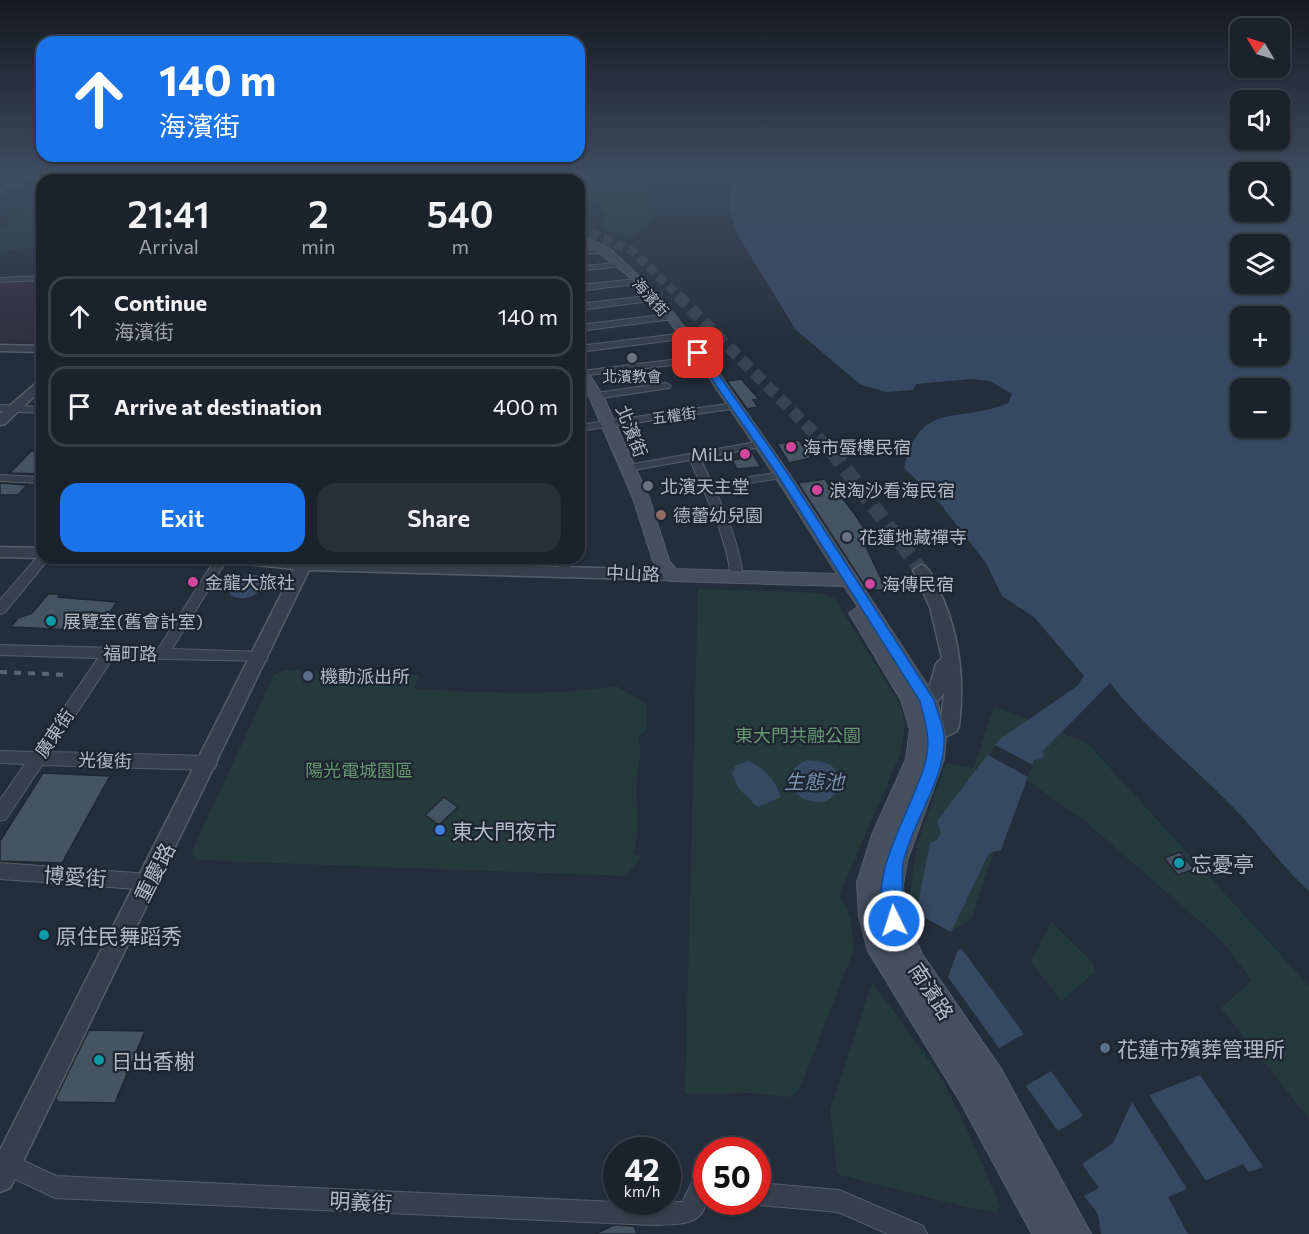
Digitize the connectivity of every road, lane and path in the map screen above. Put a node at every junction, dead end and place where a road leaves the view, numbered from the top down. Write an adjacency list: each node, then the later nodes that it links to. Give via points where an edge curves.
1 (585, 240): 2 (main road, 海濱街)
2 (605, 250): 3 (street); 4 (main road, 海濱街)
3 (585, 253)
4 (620, 264): 5 (street); 8 (main road, 海濱街)
5 (585, 268)
6 (36, 278): 7 (street)
7 (0, 280)
8 (638, 280): 9 (street); 10 (main road, 海濱街)
9 (585, 287)
10 (656, 298): 11 (street); 12 (main road, 海濱街)
11 (585, 306)
12 (670, 317): 13 (street); 14 (main road, 海濱街)
13 (585, 327)
14 (686, 336): 16 (street); 18 (main road, 海濱街)
15 (0, 348): 17 (street)
16 (585, 348)
17 (36, 349)
18 (703, 359): 19 (street); 24 (main road, 海濱街)
19 (585, 371)
20 (585, 379): 23 (main road, 北濱街)
21 (666, 386): 23 (street)
22 (36, 387): 25 (street)
23 (596, 396): 28 (main road, 北濱街)
24 (734, 406): 28 (street, 五權街); 30 (main road, 海濱街)
25 (7, 409): 26 (street); 27 (street)
26 (36, 410)
27 (0, 421)
28 (610, 424): 29 (street, 五權街); 32 (main road, 北濱街)
29 (585, 427)
30 (762, 444): 31 (street); 33 (main road, 海濱街)
31 (693, 455): 32 (street); 46 (street, via 722,514 736,559)
32 (628, 468): 45 (main road, 北濱街, via 661,561)
33 (782, 474): 36 (street); 47 (main road, 海濱街)
34 (0, 478): 35 (street)
35 (36, 480)
36 (743, 481)
37 (0, 552): 38 (street)
38 (36, 553)
39 (38, 564): 48 (street)
40 (218, 564): 52 (street)
41 (300, 564): 53 (street, 重慶路)
42 (499, 564): 43 (street, 中山路)
43 (564, 565): 45 (street, 中山路)
44 (921, 570): 49 (street, via 935,595)
45 (671, 575): 46 (main road, 中山路)
46 (737, 577): 47 (main road, 中山路)
47 (850, 580): 54 (main road, 海濱街); 54 (main road, 海濱街, via 852,601)
48 (0, 609)
49 (946, 633): 54 (street, via 945,676 938,690); 55 (street, via 951,653 953,707 950,726)
50 (0, 650): 51 (street, 福町路)
51 (109, 653): 52 (street, 福町路); 57 (street, 廣東街)
52 (162, 654): 53 (street, 福町路)
53 (261, 657): 58 (street, 重慶路)
54 (920, 696): 55 (main road, 南濱路); 66 (main road, 南濱路, via 916,759 883,835 869,882 871,916 880,951 970,1091)
55 (936, 734): 67 (main road, 南濱路, via 934,759 895,861 891,885 894,921 913,963 991,1079)
56 (0, 757): 57 (street, 光復街)
57 (37, 758): 58 (street, 光復街); 59 (street, 廣東街)
58 (209, 763): 61 (street, 重慶路)
59 (0, 814)
60 (0, 871): 61 (street, 博愛街)
61 (150, 882): 62 (street, 重慶路, via 37,1098)
62 (4, 1171): 64 (street, 明義街, via 55,1187 653,1214 688,1213)
63 (771, 1195): 65 (street, via 839,1201)
64 (693, 1204)
65 (915, 1234)
66 (1049, 1234)
67 (1076, 1234)

